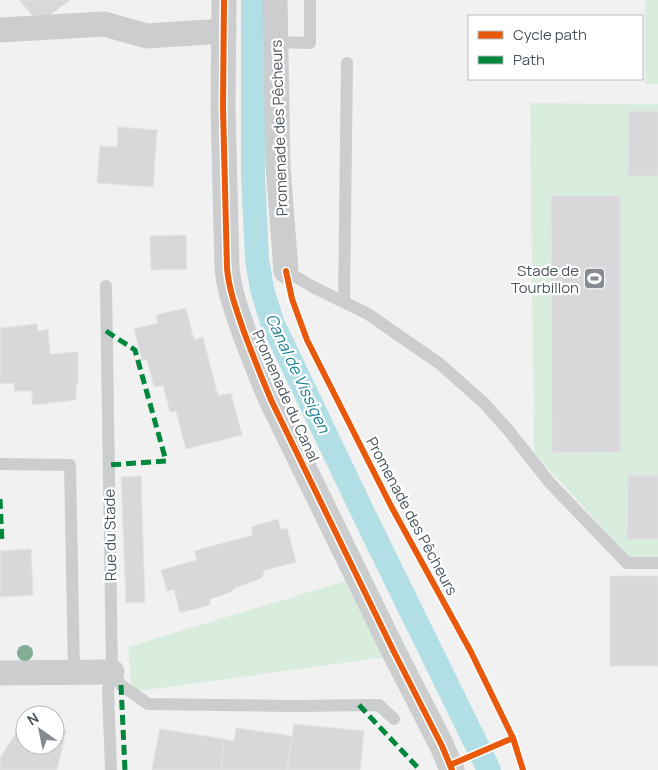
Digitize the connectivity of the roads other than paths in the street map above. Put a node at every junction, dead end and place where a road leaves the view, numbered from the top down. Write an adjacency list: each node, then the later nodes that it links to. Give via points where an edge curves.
1 (224, 0): 5 (street, Promenade du Canal)
2 (275, 0): 6 (street, Promenade des Pêcheurs)
3 (310, 0): 6 (lane, via 310,43)
4 (0, 30): 5 (street, via 104,24 147,36)
5 (224, 30): 18 (street, Promenade du Canal, via 227,268 234,303 272,402)
6 (275, 42): 8 (street, Promenade des Pêcheurs, via 278,166)
7 (347, 64): 10 (lane)
8 (286, 271): 10 (lane)
9 (106, 286): 14 (lane, Rue du Stade)
10 (344, 302): 12 (lane, via 368,314 440,364 484,404 550,483 627,563)
11 (0, 464): 13 (lane, via 70,465)
12 (658, 563)
13 (74, 672): 14 (street); 15 (street)
14 (112, 672): 16 (lane, via 121,685 148,704 380,705); 17 (lane, Rue du Stade, via 108,689)
15 (0, 673)
16 (394, 719)
17 (112, 770)
18 (452, 770)

